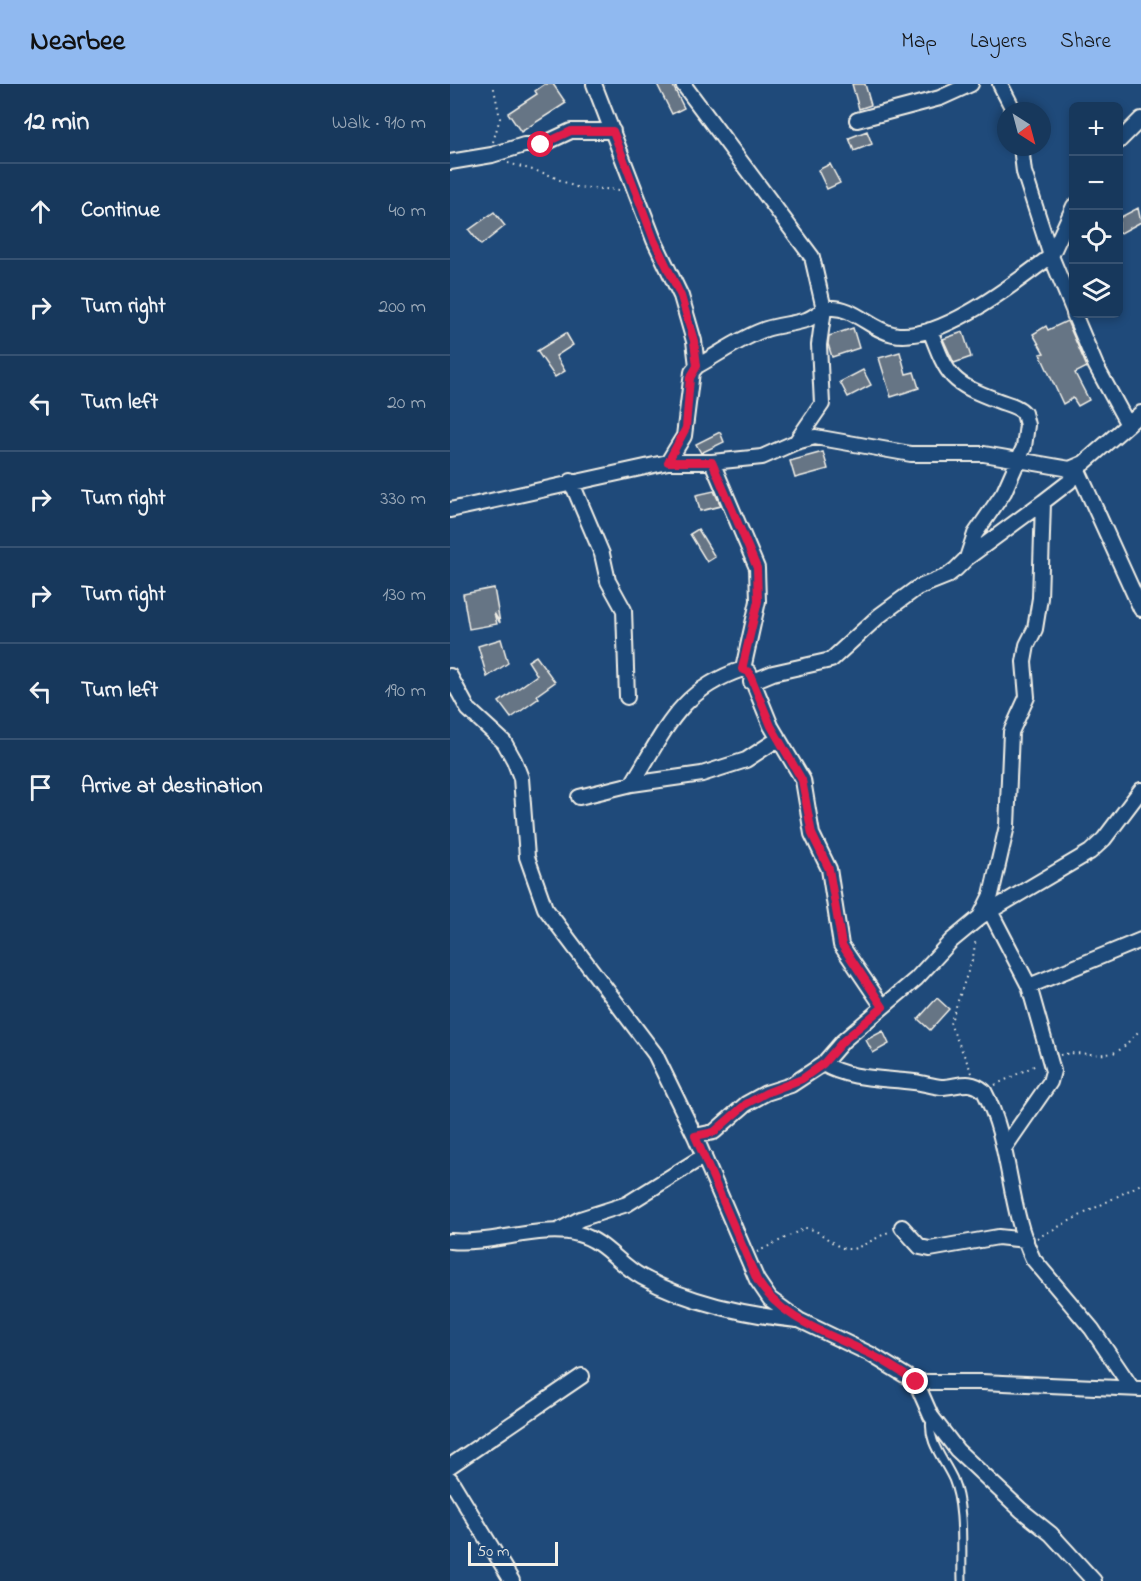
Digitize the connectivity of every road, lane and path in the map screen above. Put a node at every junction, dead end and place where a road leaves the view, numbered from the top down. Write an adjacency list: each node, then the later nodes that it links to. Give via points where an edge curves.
1 (493, 84): 11 (path, via 500,118)
2 (594, 84): 9 (street)
3 (683, 84): 18 (street, via 806,247)
4 (971, 84): 8 (street, via 940,98)
5 (1000, 84): 6 (street)
6 (1009, 102)
7 (1141, 119): 10 (street)
8 (857, 120)
9 (613, 131): 11 (street, via 571,131 541,145 524,145); 14 (street)
10 (1123, 138)
11 (489, 156): 13 (street); 14 (path, via 575,187)
12 (1022, 156): 16 (street)
13 (450, 162)
14 (636, 193): 21 (street, via 681,296)
15 (1072, 210): 16 (street)
16 (1051, 256): 17 (street); 20 (street, via 996,296)
17 (1069, 301)
18 (824, 309): 20 (street, via 847,311 897,335); 21 (street, via 804,321 756,333); 24 (street, via 819,345 822,404)
19 (1076, 318): 23 (street, via 1096,366)
20 (930, 330): 25 (street, via 951,378 1024,413 1025,443)
21 (697, 366): 26 (street, via 690,378 684,436)
22 (1141, 413): 23 (street)
23 (1127, 423): 28 (street)
24 (796, 442): 25 (street, via 822,437 911,454 975,453); 27 (street, via 762,457)
25 (1017, 460): 28 (street); 32 (street, via 1004,492 975,534)
26 (668, 462): 27 (street); 29 (street)
27 (712, 462): 34 (street, via 757,568 758,601)
28 (1077, 468): 30 (street, via 1069,482); 33 (street)
29 (571, 481): 31 (street); 37 (street, via 602,554 608,581 624,610)
30 (1043, 502): 32 (street); 42 (street, via 1040,598 1024,662 1027,697 1011,732 1006,833)
31 (450, 510)
32 (967, 558): 36 (street, via 947,576 917,588 879,616 831,660)
33 (1141, 609)
34 (742, 669): 36 (street, via 749,672); 39 (street, via 705,686 674,715)
35 (450, 676): 48 (street, via 468,709 504,742 514,759 520,778 527,857 545,908 655,1054)
36 (751, 682): 38 (street)
37 (627, 697)
38 (778, 740): 39 (street, via 746,760 702,774); 45 (street, via 802,780 812,834 829,869 842,945)
39 (632, 784): 41 (street)
40 (1141, 790): 42 (street, via 1090,852)
41 (579, 797)
42 (985, 914): 44 (street); 45 (street); 47 (path, via 950,1024)
43 (1141, 940): 44 (street)
44 (1029, 986): 49 (street, via 1053,1071 1050,1082)
45 (883, 1007): 46 (street)
46 (823, 1064): 47 (street, via 833,1070 879,1080 943,1087 964,1082); 48 (street, via 791,1085 746,1104 714,1132)
47 (978, 1085): 49 (street, via 990,1103)
48 (695, 1136): 50 (street)
49 (1005, 1147): 54 (street)
50 (704, 1156): 53 (street, via 627,1204 580,1219); 56 (street)
51 (1141, 1184): 54 (path)
52 (902, 1227): 54 (street, via 920,1247 930,1249 998,1237); 56 (path, via 849,1249 839,1247 812,1228 805,1228)
53 (560, 1230): 55 (street, via 484,1242); 57 (street, via 599,1243 631,1270 660,1286 763,1316)
54 (1026, 1240): 60 (street, via 1033,1259)
55 (450, 1241)
56 (747, 1257): 57 (street, via 764,1292)
57 (799, 1320): 59 (street, via 870,1354)
58 (582, 1376): 62 (street)
59 (916, 1382): 60 (street); 61 (street)
60 (1136, 1388)
61 (931, 1416): 65 (lane, via 930,1435 956,1492); 66 (street, via 970,1464 1051,1534)
62 (450, 1466)
63 (450, 1479): 64 (street)
64 (512, 1581)
65 (962, 1581)
66 (1094, 1581)

